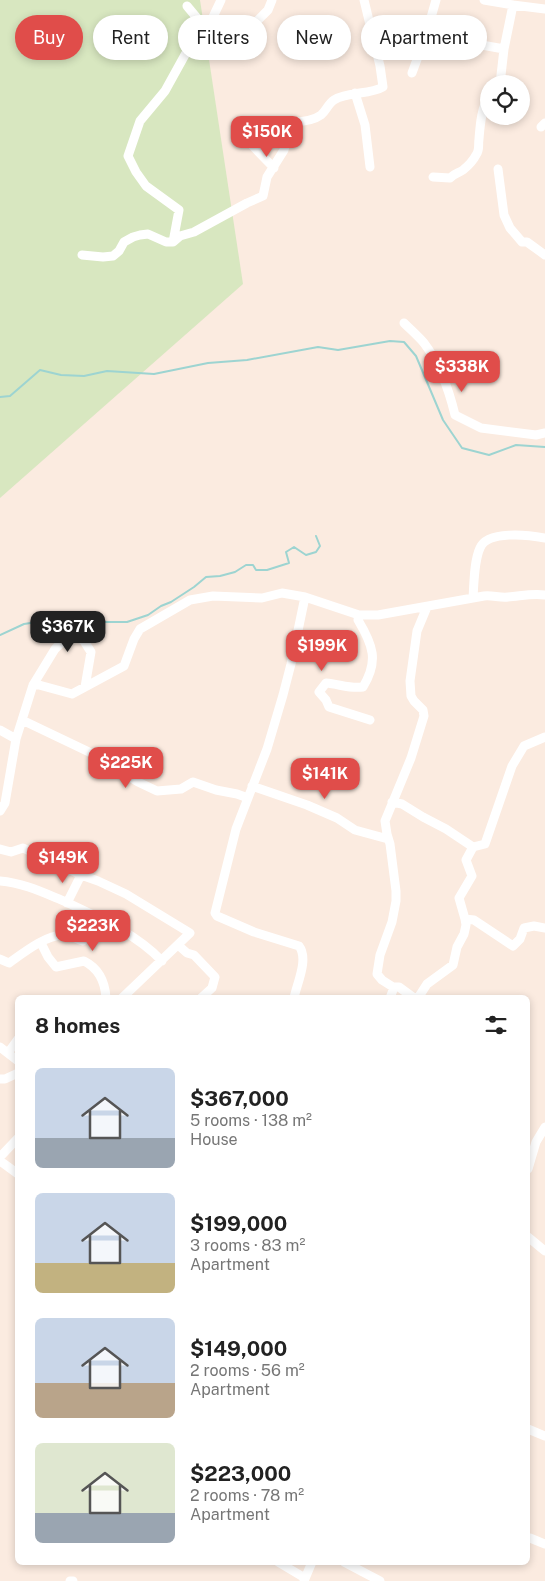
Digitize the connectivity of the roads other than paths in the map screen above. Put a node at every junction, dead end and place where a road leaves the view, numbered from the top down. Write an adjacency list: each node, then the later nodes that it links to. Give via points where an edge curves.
1 (221, 0): 10 (street)
2 (272, 0): 11 (street)
3 (364, 0): 19 (street, via 383,87)
4 (436, 0): 12 (street)
5 (484, 0): 6 (street)
6 (512, 5): 8 (street); 14 (street)
7 (187, 6): 9 (street)
8 (545, 9)
9 (194, 15)
10 (214, 15)
11 (263, 15)
12 (432, 15)
13 (487, 46): 14 (street)
14 (504, 49): 18 (street)
15 (182, 60): 26 (street, via 165,91 140,121 128,156 146,186 179,210)
16 (417, 60): 17 (street)
17 (412, 72)
18 (501, 75)
19 (355, 93): 22 (street, via 365,125); 23 (street, via 335,99 321,115 305,122 291,122 284,150)
20 (246, 121): 23 (street, via 250,143)
21 (481, 125): 25 (street, via 476,156 450,178)
22 (370, 167)
23 (274, 168): 26 (street, via 262,196)
24 (498, 169): 28 (street, via 504,215 510,228 522,242)
25 (433, 177)
26 (173, 242): 27 (street, via 148,234 140,235 124,242 113,256)
27 (82, 255)
28 (545, 255)
29 (404, 324): 30 (street, via 423,342 433,358 448,388 456,416 481,428 536,435)
30 (545, 433)
31 (545, 538): 34 (street, via 516,534 488,539 480,546)
32 (545, 594): 34 (street)
33 (305, 597): 36 (street); 38 (street, via 282,592 262,598 213,596 190,600 140,628 124,666); 44 (street, via 283,695)
34 (473, 598): 35 (street)
35 (427, 607): 36 (street, via 378,616); 46 (street, via 417,631 410,681 411,696 422,708 424,716)
36 (359, 615): 40 (street, via 358,620 371,645 372,670 369,678 363,687 326,683 319,692 329,707)
37 (33, 685): 38 (street, via 72,694); 38 (street, via 56,649 71,633 84,641 91,652); 39 (street)
38 (85, 687)
39 (22, 720): 43 (street); 45 (street, via 89,752 157,791 181,789 193,782)
40 (370, 720)
41 (0, 730): 43 (street)
42 (545, 737): 49 (street, via 524,746 512,766 485,844)
43 (16, 739): 47 (street, via 5,803)
44 (252, 786): 45 (street); 48 (street, via 307,805 337,818 352,829)
45 (248, 798): 65 (street, via 236,829 215,914 254,932 302,948 302,972)
46 (392, 802): 48 (street, via 385,821); 49 (street, via 402,804)
47 (0, 811)
48 (388, 839): 61 (street, via 396,901 377,974)
49 (473, 846): 54 (street, via 466,860 472,876 459,898)
50 (0, 849): 51 (street, via 11,852 23,848)
51 (81, 875): 53 (street); 58 (street, via 126,894 190,934)
52 (0, 880): 53 (street, via 24,885)
53 (67, 903): 60 (street, via 115,925)
54 (465, 919): 55 (street, via 474,920 513,946 524,928); 68 (street, via 464,934 453,965 426,984)
55 (545, 928)
56 (83, 941): 57 (street, via 65,935 52,936)
57 (41, 943): 59 (street, via 9,963); 62 (street, via 56,967 84,961 92,965 105,987)
58 (178, 946): 60 (street); 64 (street, via 194,955 215,977 212,988)
59 (0, 959)
60 (162, 961): 63 (street)
61 (393, 987): 66 (street); 67 (street)
62 (106, 995)
63 (125, 995)
64 (204, 995)
65 (295, 995)
66 (391, 995)
67 (411, 995)
68 (418, 995)
69 (15, 1043): 71 (street)
70 (0, 1047): 71 (street)
71 (8, 1053): 72 (street)
72 (15, 1059)
73 (15, 1074): 74 (street)
74 (0, 1079)
75 (545, 1127): 77 (street)
76 (15, 1141): 78 (street)
77 (530, 1149)
78 (0, 1157)
79 (0, 1161): 80 (street)
80 (15, 1172)
81 (530, 1239): 82 (street)
82 (545, 1251)
83 (530, 1430): 84 (street)
84 (545, 1436)
85 (530, 1538): 86 (street)
86 (545, 1544)
87 (282, 1565): 90 (street)
88 (311, 1565): 90 (street)
89 (350, 1565): 91 (street)
90 (305, 1580)
91 (380, 1581)

